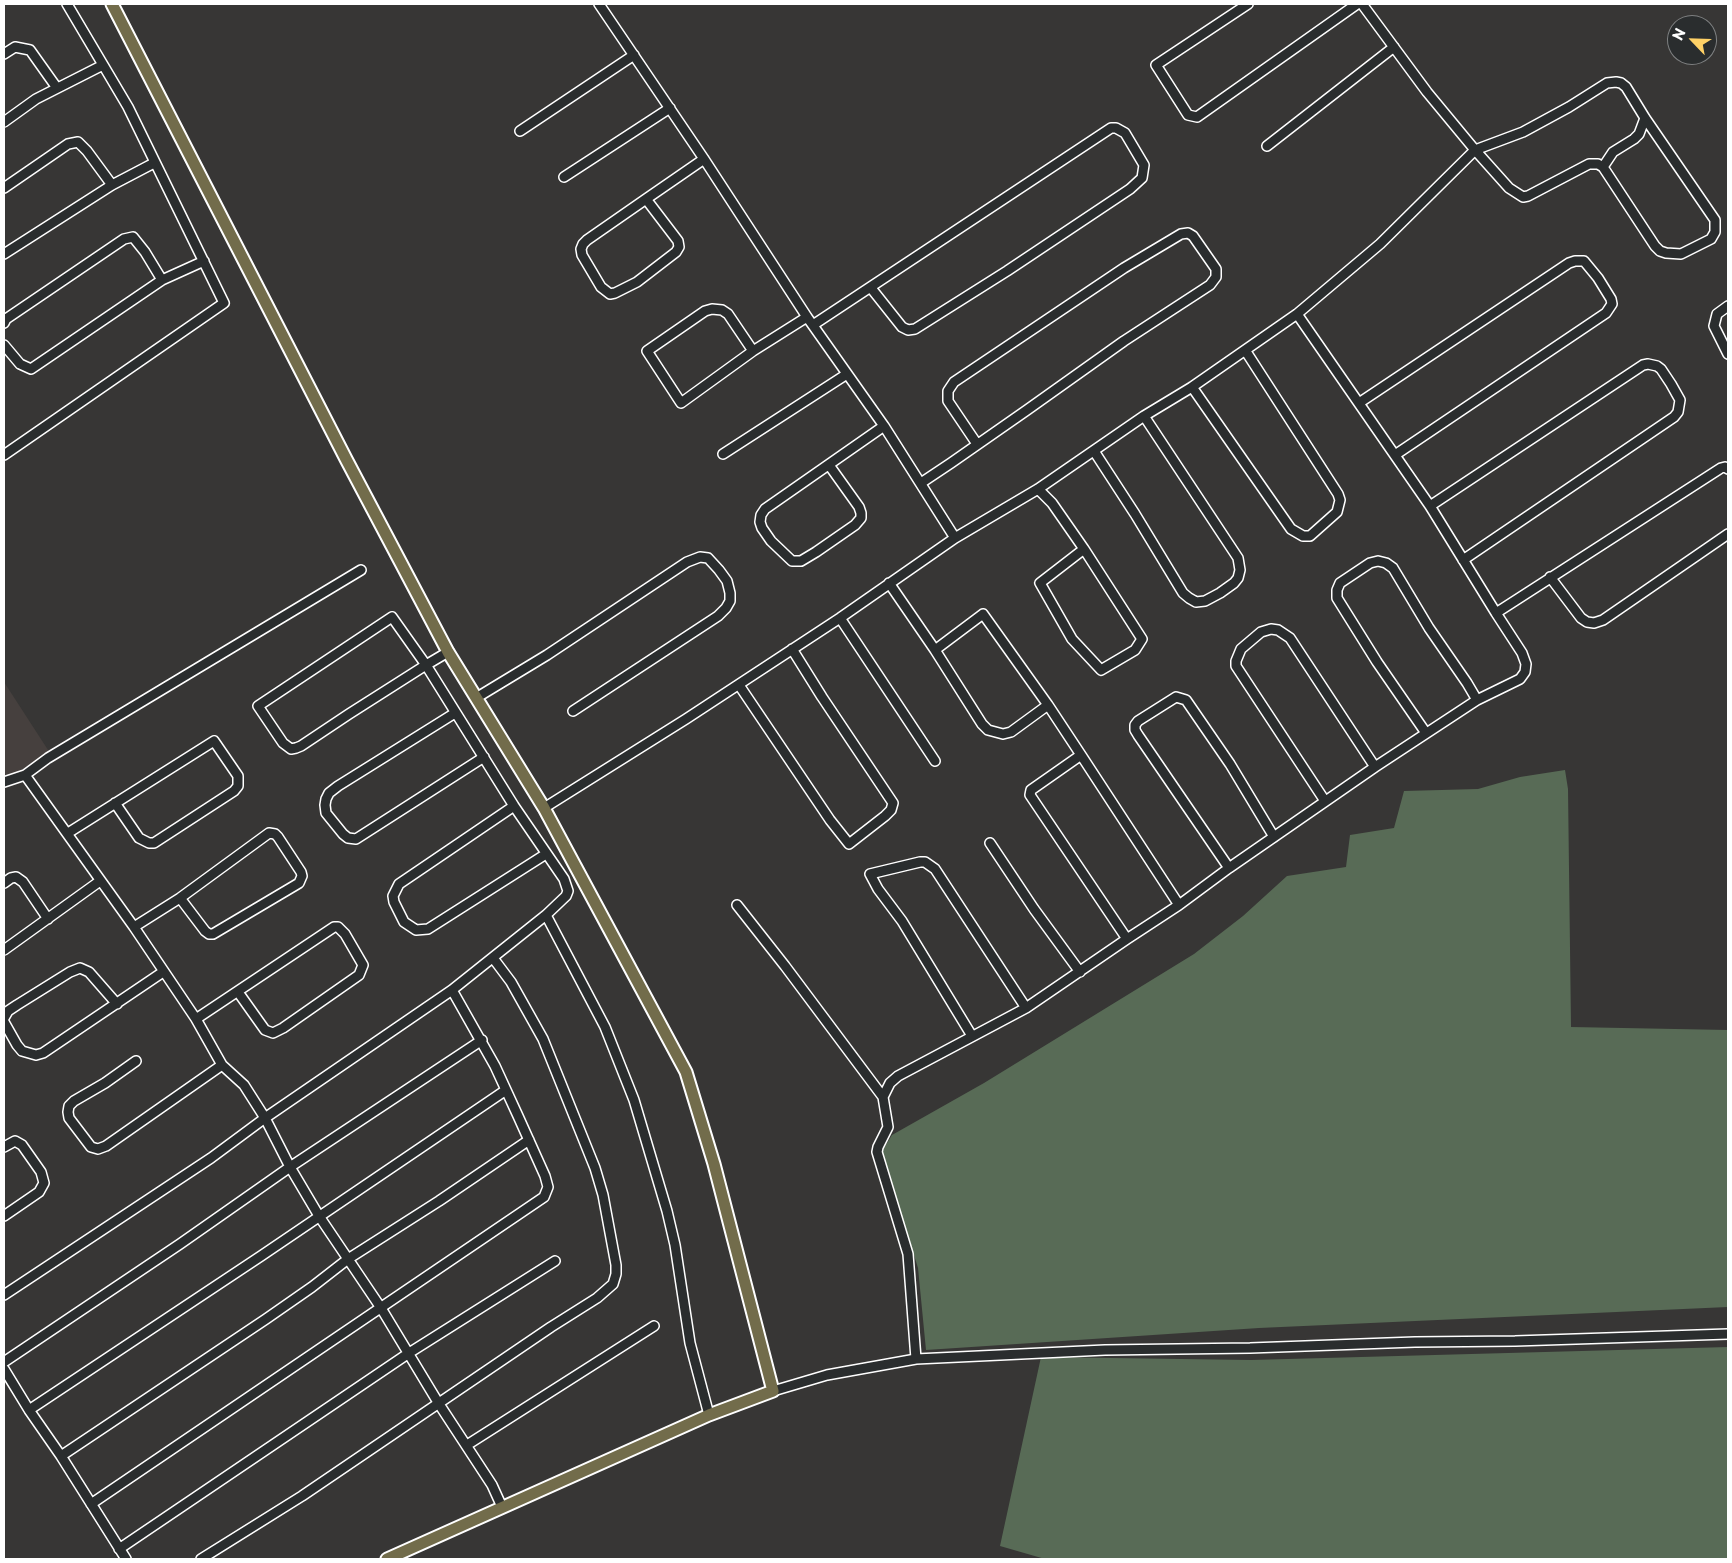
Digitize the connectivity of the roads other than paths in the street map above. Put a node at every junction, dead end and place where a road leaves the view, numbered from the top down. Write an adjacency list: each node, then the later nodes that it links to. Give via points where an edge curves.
1 (67, 4): 10 (street)
2 (112, 4): 63 (main road)
3 (598, 4): 9 (street)
4 (1248, 4): 5 (street, via 1156,65 1188,115 1197,117)
5 (1357, 4)
6 (1362, 4): 7 (street)
7 (1394, 47): 16 (street); 17 (street)
8 (4, 54): 11 (street, via 15,47 30,50)
9 (634, 56): 12 (street); 15 (street)
10 (103, 65): 11 (street); 19 (street, via 128,107)
11 (57, 88): 14 (street)
12 (670, 108): 18 (street); 21 (street)
13 (1645, 118): 17 (street, via 1626,87 1622,83 1611,82 1523,132); 20 (street, via 1639,134 1613,152); 20 (street, via 1715,220 1711,239 1681,254 1660,251)
14 (4, 122)
15 (520, 131)
16 (1266, 146)
17 (1475, 150): 20 (street, via 1509,188 1523,197 1589,164); 30 (street, via 1380,244)
18 (704, 158): 24 (street); 31 (street)
19 (154, 163): 22 (street); 26 (street)
20 (1603, 167)
21 (564, 177)
22 (112, 185): 23 (street, via 78,142 68,144); 25 (street)
23 (4, 188)
24 (646, 199): 24 (street, via 587,240 581,249 601,287 610,294 637,282 679,247 678,241)
25 (4, 254)
26 (204, 261): 27 (street); 45 (street, via 224,303)
27 (162, 280): 32 (street, via 133,237 124,239); 33 (street, via 31,369 20,364)
28 (870, 288): 28 (street, via 1111,128 1126,132 1144,165 1142,178 1123,194 915,329 902,327); 31 (street)
29 (1728, 306): 36 (street, via 1717,314 1714,326)
30 (1297, 314): 34 (street); 39 (street)
31 (810, 321): 35 (street); 37 (street)
32 (4, 323)
33 (4, 344)
34 (1245, 350): 38 (street); 38 (street, via 1338,494 1337,512 1310,536 1291,529)
35 (753, 351): 35 (street, via 681,403 647,351 712,309 728,314)
36 (1728, 354)
37 (847, 374): 41 (street); 44 (street)
38 (1192, 387): 40 (street)
39 (1360, 403): 46 (street); 46 (street, via 1570,263 1584,261 1598,278 1611,299 1612,304 1606,313)
40 (1144, 416): 43 (street); 43 (street, via 1238,558 1238,578 1220,593 1196,602 1183,593)
41 (884, 426): 47 (street); 49 (street)
42 (977, 444): 42 (street, via 1210,285 1216,277 1216,270 1193,236 1181,234 1132,263 954,382 948,391 948,401); 49 (street)
43 (1094, 451): 50 (street)
44 (723, 454)
45 (4, 455)
46 (1395, 455): 51 (street)
47 (829, 465): 47 (street, via 773,503 761,515 762,528 792,561 808,557 861,518 859,507)
48 (1728, 469): 57 (street, via 1720,468)
49 (921, 483): 53 (street)
50 (1038, 489): 53 (street); 54 (street, via 1052,503)
51 (1430, 506): 55 (street); 55 (street, via 1643,365 1657,366 1671,384 1680,400 1674,417)
52 (1728, 534): 57 (street, via 1594,623 1581,618)
53 (955, 538): 58 (street)
54 (1084, 549): 54 (street, via 1142,639 1135,650 1101,670 1072,639 1040,583)
55 (1463, 560): 59 (street)
56 (361, 570): 76 (street, via 48,758)
57 (1550, 578): 59 (street)
58 (889, 583): 60 (street); 62 (street)
59 (1496, 613): 67 (street, via 1522,653 1525,672 1520,679)
60 (840, 618): 61 (street); 74 (street)
61 (792, 649): 65 (street); 65 (street, via 893,803 885,816 849,844)
62 (935, 650): 68 (street, via 988,730 1003,734 1011,732); 68 (street, via 983,614)
63 (448, 652): 64 (street); 66 (main road)
64 (426, 666): 64 (street, via 296,748 291,749 283,743 258,706 392,617); 70 (street)
65 (739, 685): 81 (street)
66 (476, 698): 69 (street, via 687,562 708,558 727,581 730,601 726,608); 81 (main road)
67 (1477, 700): 71 (street); 71 (street, via 1393,568 1378,561 1370,563 1340,583 1336,598)
68 (1048, 705): 72 (street)
69 (573, 711)
70 (455, 713): 73 (street); 73 (street, via 338,786 326,799 326,813 343,834 356,839)
71 (1426, 733): 75 (street)
72 (1081, 755): 91 (street); 95 (street, via 1031,790 1030,795)
73 (484, 757): 80 (street)
74 (935, 761)
75 (1375, 767): 78 (street); 78 (street, via 1290,638 1278,630 1261,632 1241,649 1236,666)
76 (26, 775): 77 (street); 82 (street)
77 (4, 782)
78 (1325, 801): 83 (street)
79 (115, 803): 79 (street, via 214,741 238,776 238,786 234,791 154,843 139,838); 82 (street)
80 (514, 806): 85 (street); 85 (street, via 398,884 393,896 404,922 416,930 428,929)
81 (544, 808): 129 (main road, via 686,1072 714,1164)
82 (68, 833): 87 (street)
83 (1274, 837): 86 (street); 86 (street, via 1186,700 1176,697 1138,721 1135,730 1138,735)
84 (990, 844): 99 (street)
85 (546, 854): 92 (street, via 564,879 568,891 562,902)
86 (1229, 868): 91 (street)
87 (100, 881): 93 (street); 94 (street)
88 (4, 883): 93 (street, via 16,877 23,882)
89 (180, 898): 89 (street, via 205,931 213,934 299,883 302,876 278,837 269,833); 94 (street)
90 (737, 905): 112 (street)
91 (1179, 905): 95 (street)
92 (546, 915): 97 (street); 132 (street, via 605,1027 634,1100 668,1211 690,1343)
93 (48, 918): 96 (street)
94 (134, 927): 98 (street)
95 (1127, 939): 99 (street)
96 (4, 950)
97 (493, 958): 100 (street); 130 (street, via 544,1039 587,1146 603,1194 616,1274 612,1284 597,1298)
98 (163, 972): 102 (street); 105 (street)
99 (1080, 972): 103 (street)
100 (452, 990): 108 (street); 113 (street)
101 (238, 992): 101 (street, via 334,927 345,934 363,965 359,975 273,1033 265,1030); 105 (street)
102 (117, 1004): 104 (street, via 89,972 80,968 16,1004); 106 (street, via 44,1053 36,1055 22,1051)
103 (1026, 1008): 107 (street); 107 (street, via 936,868 920,862 870,874)
104 (4, 1018)
105 (196, 1019): 110 (street)
106 (4, 1022)
107 (972, 1036): 112 (street, via 898,1076 887,1087)
108 (482, 1040): 111 (street); 116 (street)
109 (136, 1061): 110 (street, via 70,1106 69,1118 91,1147 106,1146)
110 (222, 1065): 113 (street, via 244,1085)
111 (506, 1090): 114 (street); 118 (street)
112 (883, 1098): 126 (street, via 888,1127 877,1152 908,1254)
113 (265, 1118): 116 (street); 121 (street)
114 (529, 1140): 119 (street); 122 (street, via 548,1187 544,1197)
115 (4, 1147): 117 (street, via 15,1141 22,1144 41,1172 44,1183 39,1192)
116 (290, 1167): 118 (street); 127 (street)
117 (4, 1216)
118 (319, 1216): 119 (street); 131 (street)
119 (348, 1259): 122 (street); 134 (street, via 266,1319)
120 (555, 1261): 125 (street)
121 (4, 1295)
122 (381, 1308): 125 (street); 135 (street)
123 (654, 1326): 133 (street)
124 (1728, 1334): 126 (street, via 1105,1350)
125 (409, 1353): 130 (street); 137 (street)
126 (916, 1359): 129 (street, via 827,1375)
127 (4, 1362)
128 (4, 1369): 131 (street)
129 (773, 1391): 132 (main road)
130 (438, 1404): 133 (street); 139 (street, via 302,1496)
131 (29, 1410): 134 (street)
132 (710, 1415): 136 (main road)
133 (467, 1445): 136 (street)
134 (61, 1456): 135 (street)
135 (91, 1504): 137 (street)
136 (502, 1508): 140 (main road)
137 (119, 1549): 138 (street)
138 (126, 1559)
139 (201, 1559)
140 (388, 1559)

